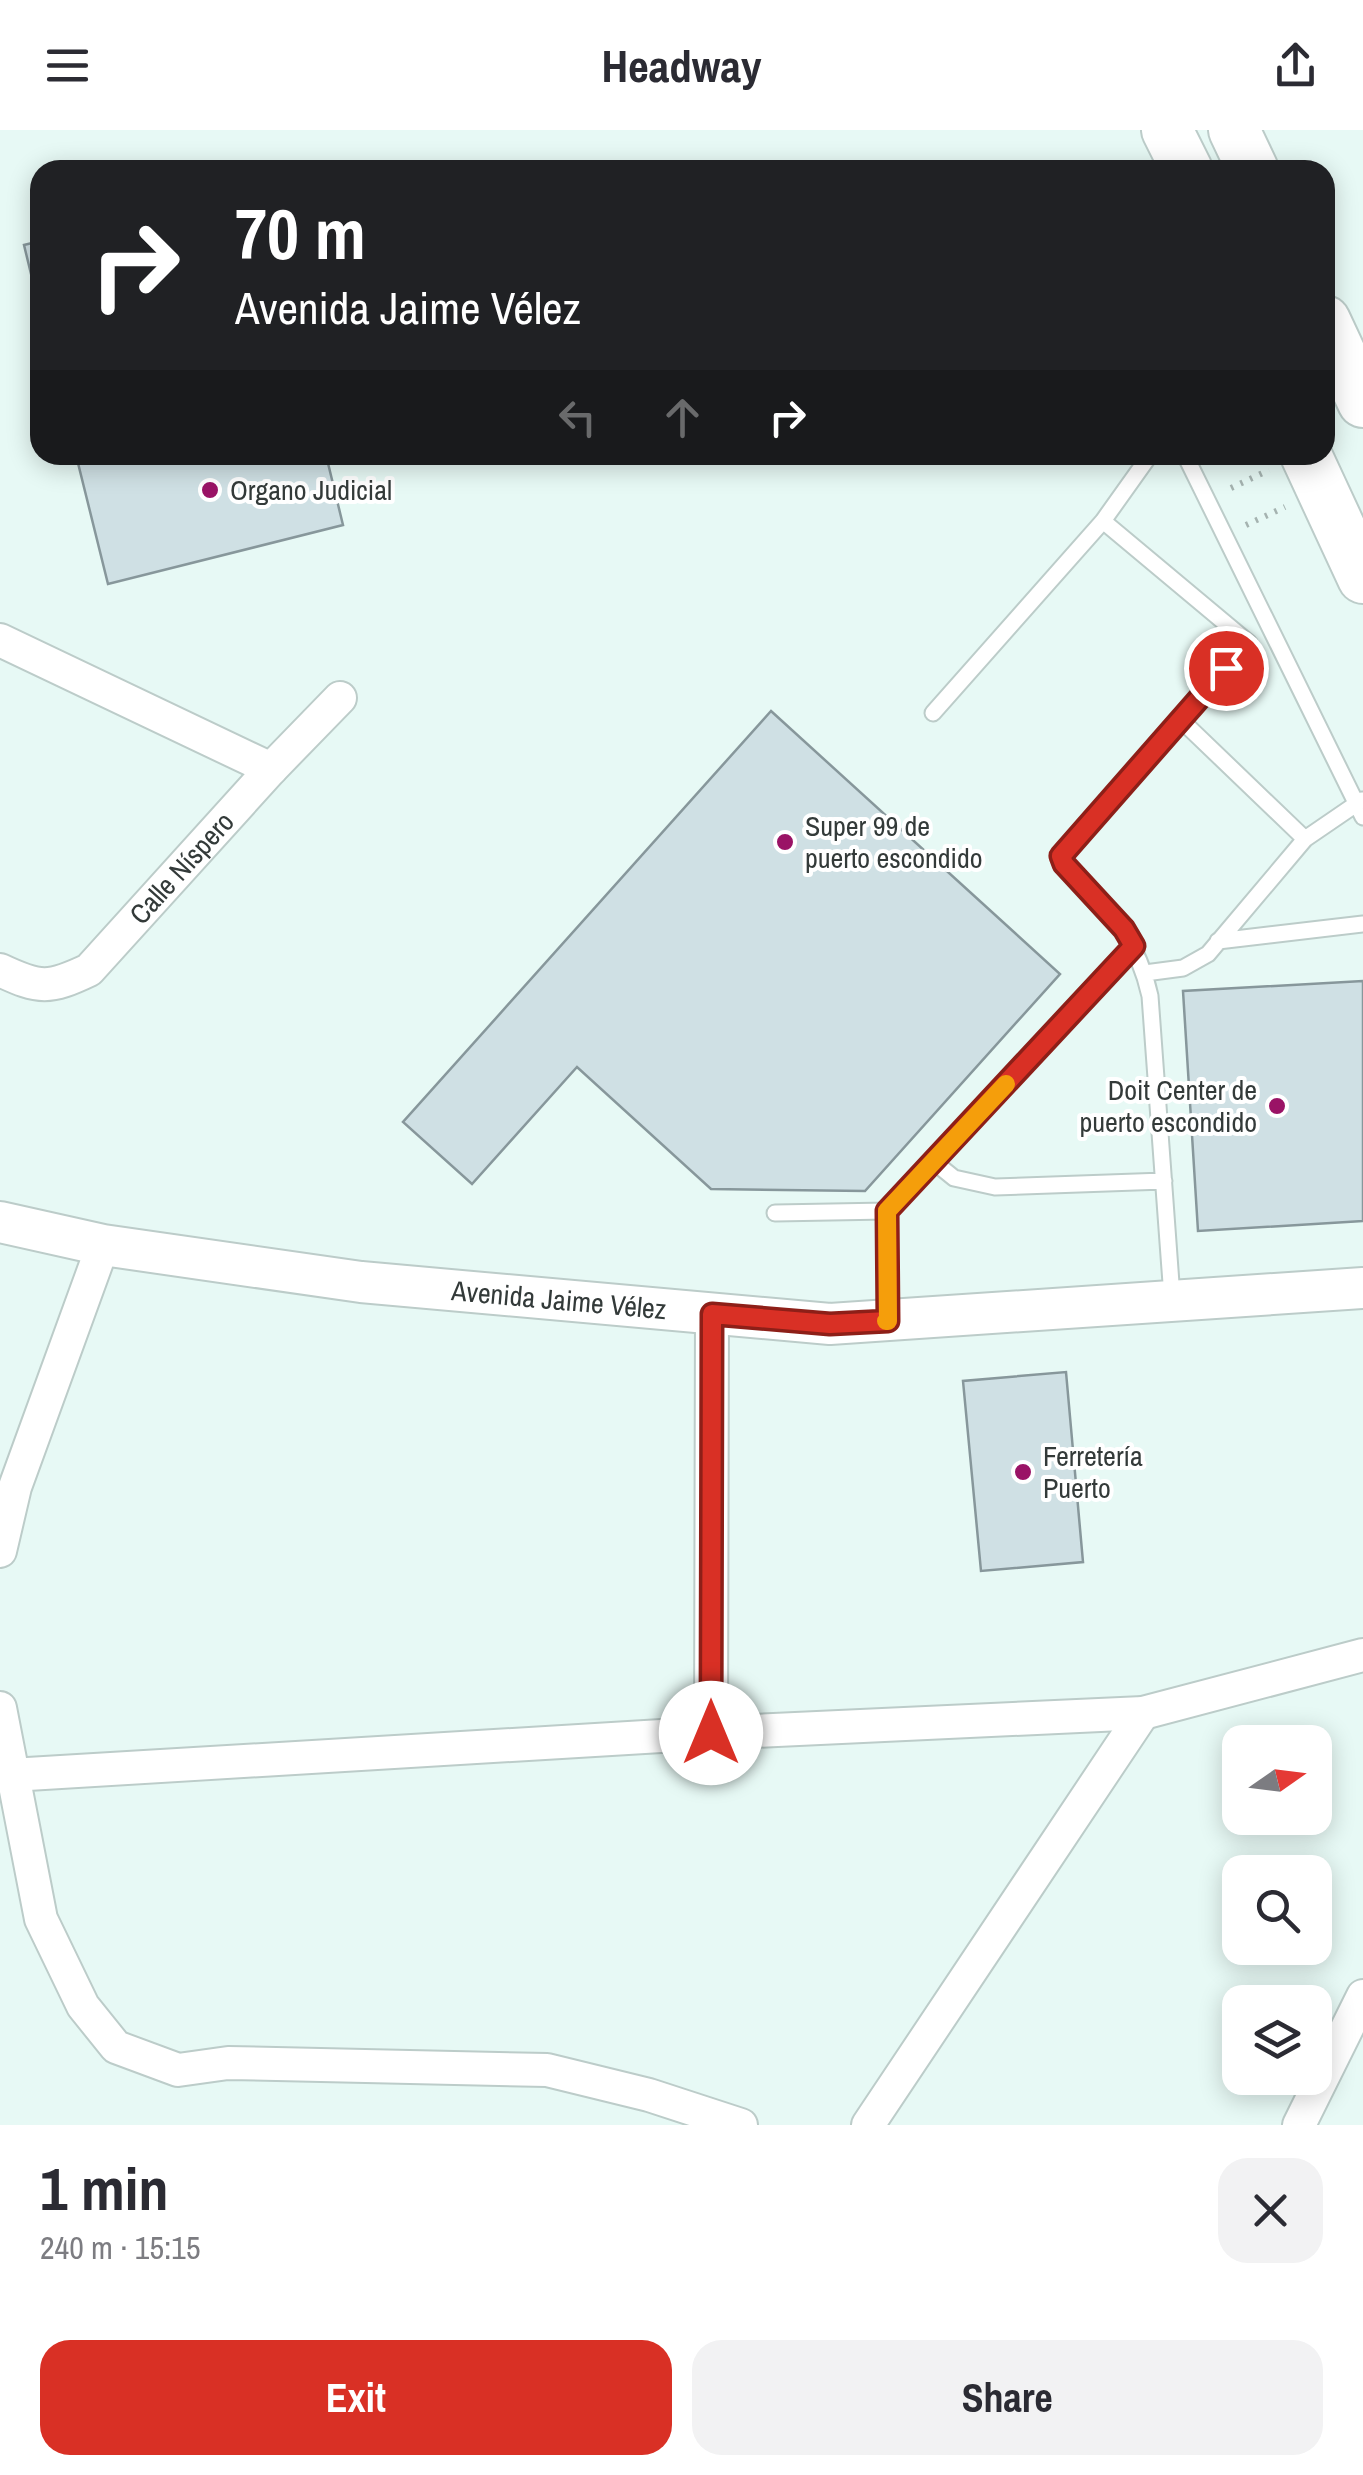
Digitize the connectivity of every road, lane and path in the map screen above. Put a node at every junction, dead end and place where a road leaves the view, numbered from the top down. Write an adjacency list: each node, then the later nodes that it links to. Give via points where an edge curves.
1 (1168, 130): 3 (main road)
2 (1234, 130): 4 (main road)
3 (1182, 160)
4 (1248, 160)
5 (1335, 343): 6 (main road)
6 (1363, 402)
7 (1143, 465): 10 (lane)
8 (1190, 465): 13 (lane)
9 (1314, 472): 11 (path); 12 (main road)
10 (1103, 521): 15 (lane); 17 (lane)
11 (1234, 530)
12 (1363, 578)
13 (1271, 626): 15 (lane); 20 (lane)
14 (0, 640): 19 (street)
15 (1249, 643): 18 (lane)
16 (340, 698): 19 (street, Calle Níspero)
17 (933, 714)
18 (1180, 719): 21 (lane); 24 (lane, via 1061,856)
19 (271, 769): 25 (street, Calle Níspero, via 89,970 58,985 25,982)
20 (1360, 806): 21 (lane)
21 (1305, 838): 23 (lane)
22 (1363, 924): 23 (lane)
23 (1218, 940): 26 (lane, via 1183,968)
24 (1134, 946): 26 (lane); 27 (lane)
25 (0, 970)
26 (1146, 973): 28 (lane)
27 (933, 1162): 28 (lane, via 954,1178 995,1186); 29 (lane)
28 (1164, 1180): 34 (lane)
29 (887, 1211): 30 (lane); 36 (lane)
30 (775, 1213)
31 (0, 1222): 32 (street, Avenida Jaime Vélez)
32 (103, 1245): 35 (street, Avenida Jaime Vélez, via 360,1282); 37 (street, via 14,1486)
33 (1363, 1288): 34 (street, Avenida Jaime Vélez)
34 (1172, 1303): 36 (street, Avenida Jaime Vélez)
35 (712, 1314): 36 (street, Avenida Jaime Vélez, via 830,1324); 41 (street)
36 (888, 1321)
37 (0, 1551)
38 (1363, 1655): 40 (street)
39 (0, 1708): 42 (street)
40 (1143, 1713): 41 (street); 45 (street)
41 (711, 1733): 42 (street)
42 (12, 1775): 44 (street, via 41,1919 83,2006 116,2047 178,2070 228,2063 547,2070)
43 (1363, 1996): 46 (street)
44 (741, 2125)
45 (868, 2125)
46 (1299, 2125)

